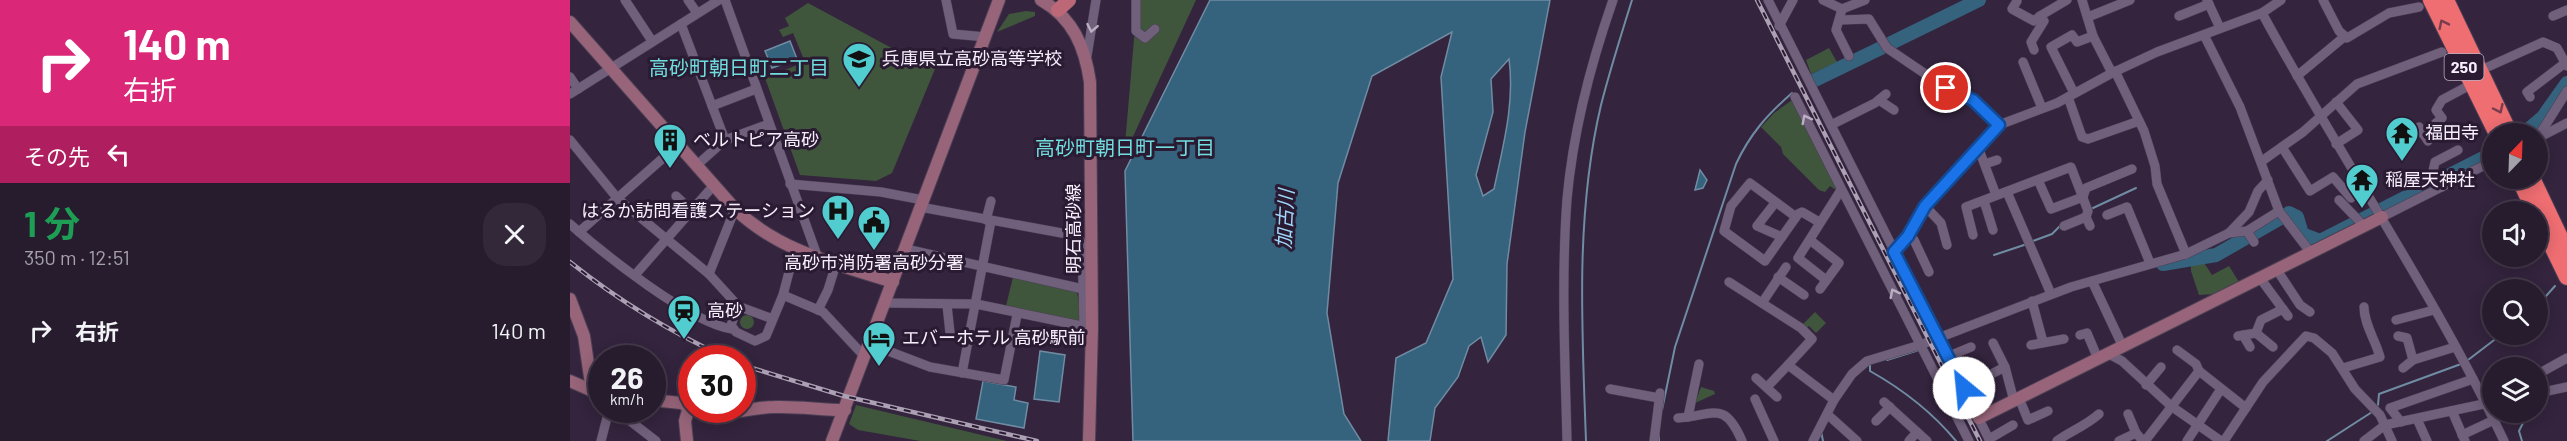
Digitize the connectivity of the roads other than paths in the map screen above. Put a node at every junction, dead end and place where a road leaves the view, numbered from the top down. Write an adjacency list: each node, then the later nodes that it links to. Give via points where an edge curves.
1 (625, 0): 47 (street)
2 (688, 0): 31 (street)
3 (719, 0): 31 (street)
4 (725, 0): 61 (street)
5 (946, 0): 45 (street, via 953,34)
6 (1007, 0): 27 (street)
7 (1043, 0): 28 (street, 明石高砂線)
8 (1069, 0): 28 (main road)
9 (1096, 0): 52 (street, one-way to 52)
10 (1136, 0): 42 (street, via 1136,31 1144,38)
11 (1613, 0): 257 (street, via 1584,97 1568,198 1563,290)
12 (1768, 0): 40 (street)
13 (1793, 0): 40 (street)
14 (1822, 0): 29 (street)
15 (1866, 0): 29 (street)
16 (2041, 0): 32 (street)
17 (2067, 0): 32 (street)
18 (2082, 0): 36 (street)
19 (2130, 0): 36 (street)
20 (2281, 0): 33 (street)
21 (2323, 0): 46 (street)
22 (2446, 0): 60 (highway, 250)
23 (2561, 0): 30 (street)
24 (2017, 1): 32 (street, via 2012,9 2034,21)
25 (2208, 2): 34 (street); 41 (street)
26 (2425, 4): 46 (street, via 2389,13); 60 (highway, 250, one-way to 26)
27 (998, 5): 45 (street)
28 (1059, 5): 52 (street, 明石高砂線)
29 (1842, 9): 37 (street)
30 (2566, 10): 35 (street)
31 (696, 13): 39 (street)
32 (2044, 13): 50 (street, via 2044,21 2031,42)
33 (2262, 13): 41 (street); 58 (street)
34 (2179, 16)
35 (2553, 16)
36 (2088, 17): 44 (street)
37 (1840, 20): 53 (street, via 1836,30 1839,43); 79 (street, via 1869,19 1887,48 1938,83 1973,100)
38 (570, 22): 56 (street)
39 (681, 24): 47 (street); 68 (street)
40 (1779, 26): 78 (street)
41 (2220, 28): 43 (street)
42 (1155, 29)
43 (2204, 35): 57 (street); 90 (street)
44 (2093, 36): 57 (street); 64 (street, via 2077,42 2072,35 2052,46)
45 (986, 37): 113 (street)
46 (2344, 37): 58 (street)
47 (652, 42): 56 (street)
48 (2567, 43): 49 (street)
49 (2557, 48): 55 (street); 60 (street, via 2539,42)
50 (2034, 50)
51 (2442, 52): 67 (street, via 2364,80)
52 (1087, 56): 182 (street, 明石高砂線)
53 (1849, 56)
54 (2023, 63): 69 (street, via 2028,88)
55 (2566, 65): 65 (street, via 2540,87 2527,92)
56 (611, 68): 63 (street); 84 (street)
57 (2113, 72): 64 (street); 72 (street)
58 (2296, 76): 71 (street)
59 (570, 77): 63 (street)
60 (2477, 77): 73 (highway, 250); 74 (highway, 250, one-way to 74); 81 (street, via 2442,100 2436,110 2442,118)
61 (756, 89): 68 (street); 77 (street)
62 (2567, 91): 75 (street)
63 (574, 92)
64 (2071, 95): 69 (street); 72 (street, via 2082,137 2095,139)
65 (2530, 96)
66 (1795, 97): 101 (street, one-way to 66)
67 (2336, 102): 71 (street); 85 (street, via 2358,130)
68 (712, 106): 83 (street)
69 (2042, 108): 79 (street)
70 (1894, 110): 78 (street, via 1882,97)
71 (2320, 117): 85 (street); 87 (street)
72 (2139, 121): 109 (street)
73 (2493, 123)
74 (2504, 123)
75 (2547, 123)
76 (2567, 123): 80 (street)
77 (769, 124): 83 (street); 98 (street)
78 (1831, 124): 145 (street)
79 (1999, 125): 86 (street)
80 (2548, 132)
81 (2423, 134)
82 (570, 140): 108 (street)
83 (725, 140): 92 (street)
84 (679, 144): 92 (street); 108 (street)
85 (2336, 144): 121 (street)
86 (1978, 147): 91 (street); 115 (street)
87 (2282, 147): 90 (street); 107 (street, via 2310,191 2333,177)
88 (2458, 150): 97 (street, via 2435,162 2433,171)
89 (1997, 160): 91 (street)
90 (2262, 161): 96 (street)
91 (1985, 164): 103 (street)
92 (697, 165): 99 (street)
93 (2482, 166): 97 (street)
94 (2132, 172): 106 (street, via 2108,174 2086,188)
95 (2038, 180): 102 (street); 106 (street, via 2051,209); 106 (street, via 2071,167)
96 (2268, 180): 118 (street); 131 (street, via 2249,212)
97 (2440, 183): 121 (street)
98 (790, 184): 113 (street, via 881,192); 147 (street)
99 (714, 185): 116 (street); 117 (street)
100 (2537, 189): 142 (highway)
101 (1841, 190): 123 (street); 193 (street, one-way to 101)
102 (2007, 192): 103 (street); 166 (street)
103 (1996, 195): 112 (street)
104 (2173, 195): 109 (street)
105 (676, 196): 117 (street)
106 (2083, 197): 126 (street, via 2088,221)
107 (2351, 198)
108 (618, 199): 130 (street); 134 (street)
109 (2163, 199): 146 (street)
110 (2339, 200): 125 (street)
111 (991, 201): 122 (street)
112 (1984, 201): 127 (street, via 1966,207); 128 (street)
113 (921, 203): 122 (street); 141 (street)
114 (1775, 203): 120 (street); 133 (street, via 1757,226); 138 (street, via 1750,183 1731,206 1724,231)
115 (1925, 206): 132 (street); 139 (street, via 1941,223 1941,235)
116 (735, 209): 140 (street, via 768,237); 154 (street)
117 (691, 210): 134 (street)
118 (2278, 211): 129 (street); 144 (street)
119 (2107, 215): 148 (street, via 2127,207 2139,226)
120 (1796, 217): 123 (street, via 1802,212); 133 (street)
121 (2382, 217): 125 (street); 178 (street)
122 (989, 220): 150 (street); 163 (street, via 1078,236 1082,243)
123 (1819, 222): 136 (street)
124 (570, 224): 130 (street)
125 (2362, 224): 144 (street)
126 (2064, 226)
127 (1974, 228)
128 (1993, 230)
129 (2247, 231): 131 (street); 137 (street)
130 (579, 232): 155 (street, via 609,259)
131 (2229, 233): 146 (street)
132 (1908, 236): 145 (street); 153 (street, via 1914,240 1921,263)
133 (1782, 237): 138 (street, via 1765,261)
134 (665, 238): 154 (street); 155 (street)
135 (2548, 238): 157 (highway)
136 (1810, 240): 159 (street, via 1798,258); 159 (street, via 1839,263)
137 (2254, 242)
138 (1742, 244): 143 (street)
139 (1947, 245)
140 (795, 249): 147 (street); 167 (street)
141 (906, 249): 150 (street); 161 (street)
142 (2567, 252)
143 (1735, 253)
144 (2311, 253): 152 (street)
145 (1893, 254): 188 (street)
146 (2186, 254): 148 (street)
147 (818, 258): 149 (street)
148 (2150, 263): 160 (street)
149 (836, 264): 161 (street); 177 (street)
150 (982, 267): 163 (street); 172 (street)
151 (1786, 267): 156 (street)
152 (2277, 270): 158 (street); 176 (street, via 2287,288)
153 (1929, 272)
154 (709, 274): 175 (street)
155 (635, 275): 183 (street, via 719,327)
156 (1778, 277): 165 (street); 171 (street)
157 (2567, 277)
158 (2260, 278): 185 (street, via 2286,313 2261,320); 197 (street)
159 (1826, 280): 164 (street)
160 (2092, 281): 166 (street); 197 (street)
161 (893, 282): 170 (street)
162 (1729, 282): 171 (street)
163 (1083, 289): 182 (street)
164 (1820, 289)
165 (1804, 294)
166 (2051, 294): 169 (street)
167 (783, 295): 177 (street); 181 (street)
168 (570, 299): 200 (street)
169 (2032, 302): 188 (street); 190 (street)
170 (885, 303): 173 (street); 192 (street)
171 (1761, 303): 208 (street, via 1812,339)
172 (976, 304): 173 (street); 179 (street); 215 (street)
173 (947, 305): 184 (street)
174 (2364, 307): 211 (street, via 2361,321 2374,335 2381,360)
175 (740, 308): 181 (street); 183 (street, via 731,322)
176 (2308, 308)
177 (818, 310): 203 (street)
178 (2434, 310): 180 (street); 195 (street)
179 (1017, 315): 182 (street); 215 (street, via 1004,380)
180 (2399, 317)
181 (773, 319): 183 (street, via 766,336 758,341)
182 (1088, 327): 263 (street, 明石高砂線)
183 (732, 329)
184 (950, 333)
185 (2256, 333): 198 (street, via 2240,336); 199 (street)
186 (2080, 335): 202 (street, via 2087,333)
187 (2406, 337): 206 (street)
188 (1937, 338): 193 (street); 204 (street)
189 (2064, 339): 190 (street)
190 (2043, 342): 194 (street)
191 (1993, 343): 209 (street)
192 (870, 344): 203 (street); 215 (street, via 930,367)
193 (1920, 345): 230 (street, via 1867,361 1852,374); 271 (street)
194 (2031, 345)
195 (2455, 346): 206 (street); 217 (street)
196 (1971, 347): 204 (street)
197 (2123, 347): 202 (street)
198 (2250, 347)
199 (2273, 347)
200 (588, 350)
201 (2177, 350): 214 (street)
202 (2104, 356): 219 (street, via 2122,362); 231 (street)
203 (865, 357): 236 (street)
204 (1947, 357): 222 (street)
205 (2567, 358): 213 (street)
206 (2413, 360): 212 (street)
207 (1699, 364): 265 (street, via 1683,417 1714,411 1733,421)
208 (1788, 365): 220 (street); 230 (street)
209 (2005, 367): 222 (street); 231 (street)
210 (2161, 367): 219 (street)
211 (2343, 368): 234 (street, via 2332,353 2306,336 2263,382); 253 (street)
212 (2403, 368)
213 (2548, 368)
214 (2199, 371): 225 (street); 233 (street)
215 (962, 373)
216 (1756, 378): 220 (street)
217 (2473, 379): 226 (street); 245 (street, via 2390,408)
218 (570, 381): 223 (street)
219 (2146, 385): 233 (street)
220 (1767, 387): 228 (street)
221 (2567, 387): 227 (street)
222 (1964, 388): 242 (street)
223 (588, 389)
224 (1610, 389): 264 (street, via 1659,396)
225 (2221, 389): 234 (street); 251 (street)
226 (2482, 390)
227 (2548, 391)
228 (1777, 397)
229 (1755, 399): 266 (street)
230 (1834, 400): 241 (street)
231 (2017, 400): 237 (street, via 2028,420); 242 (street)
232 (2482, 404): 238 (street)
233 (2171, 406): 251 (street); 274 (street)
234 (2246, 408): 276 (street)
235 (756, 409): 236 (street)
236 (845, 410): 262 (street)
237 (2048, 411)
238 (2452, 411): 243 (street); 256 (street)
239 (2099, 414): 272 (street, via 2083,434 2073,430)
240 (2128, 414): 255 (street)
241 (1829, 415): 267 (street); 268 (street)
242 (1979, 418): 260 (street)
243 (2417, 419): 245 (street); 279 (street)
244 (1876, 421): 254 (street, via 1887,404)
245 (2401, 422): 253 (street)
246 (607, 423): 258 (street)
247 (633, 423): 261 (street)
248 (685, 423): 259 (street)
249 (2489, 423): 256 (street)
250 (2495, 423): 280 (street)
251 (2198, 424): 275 (street); 276 (street)
252 (2013, 425): 260 (street)
253 (2385, 425): 277 (street); 278 (street)
254 (1917, 432): 269 (street); 270 (street)
255 (2136, 433): 273 (street); 274 (street)
256 (2463, 438)
257 (1566, 439)
258 (605, 440)
259 (684, 440)
260 (1990, 440)
261 (656, 441)
262 (832, 441)
263 (1089, 441)
264 (1654, 441)
265 (1742, 441)
266 (1774, 441)
267 (1813, 441)
268 (1857, 441)
269 (1909, 441)
270 (1927, 441)
271 (1969, 441)
272 (2057, 441)
273 (2119, 441)
274 (2144, 441)
275 (2187, 441)
276 (2222, 441)
277 (2364, 441)
278 (2392, 441)
279 (2427, 441)
280 (2504, 441)

